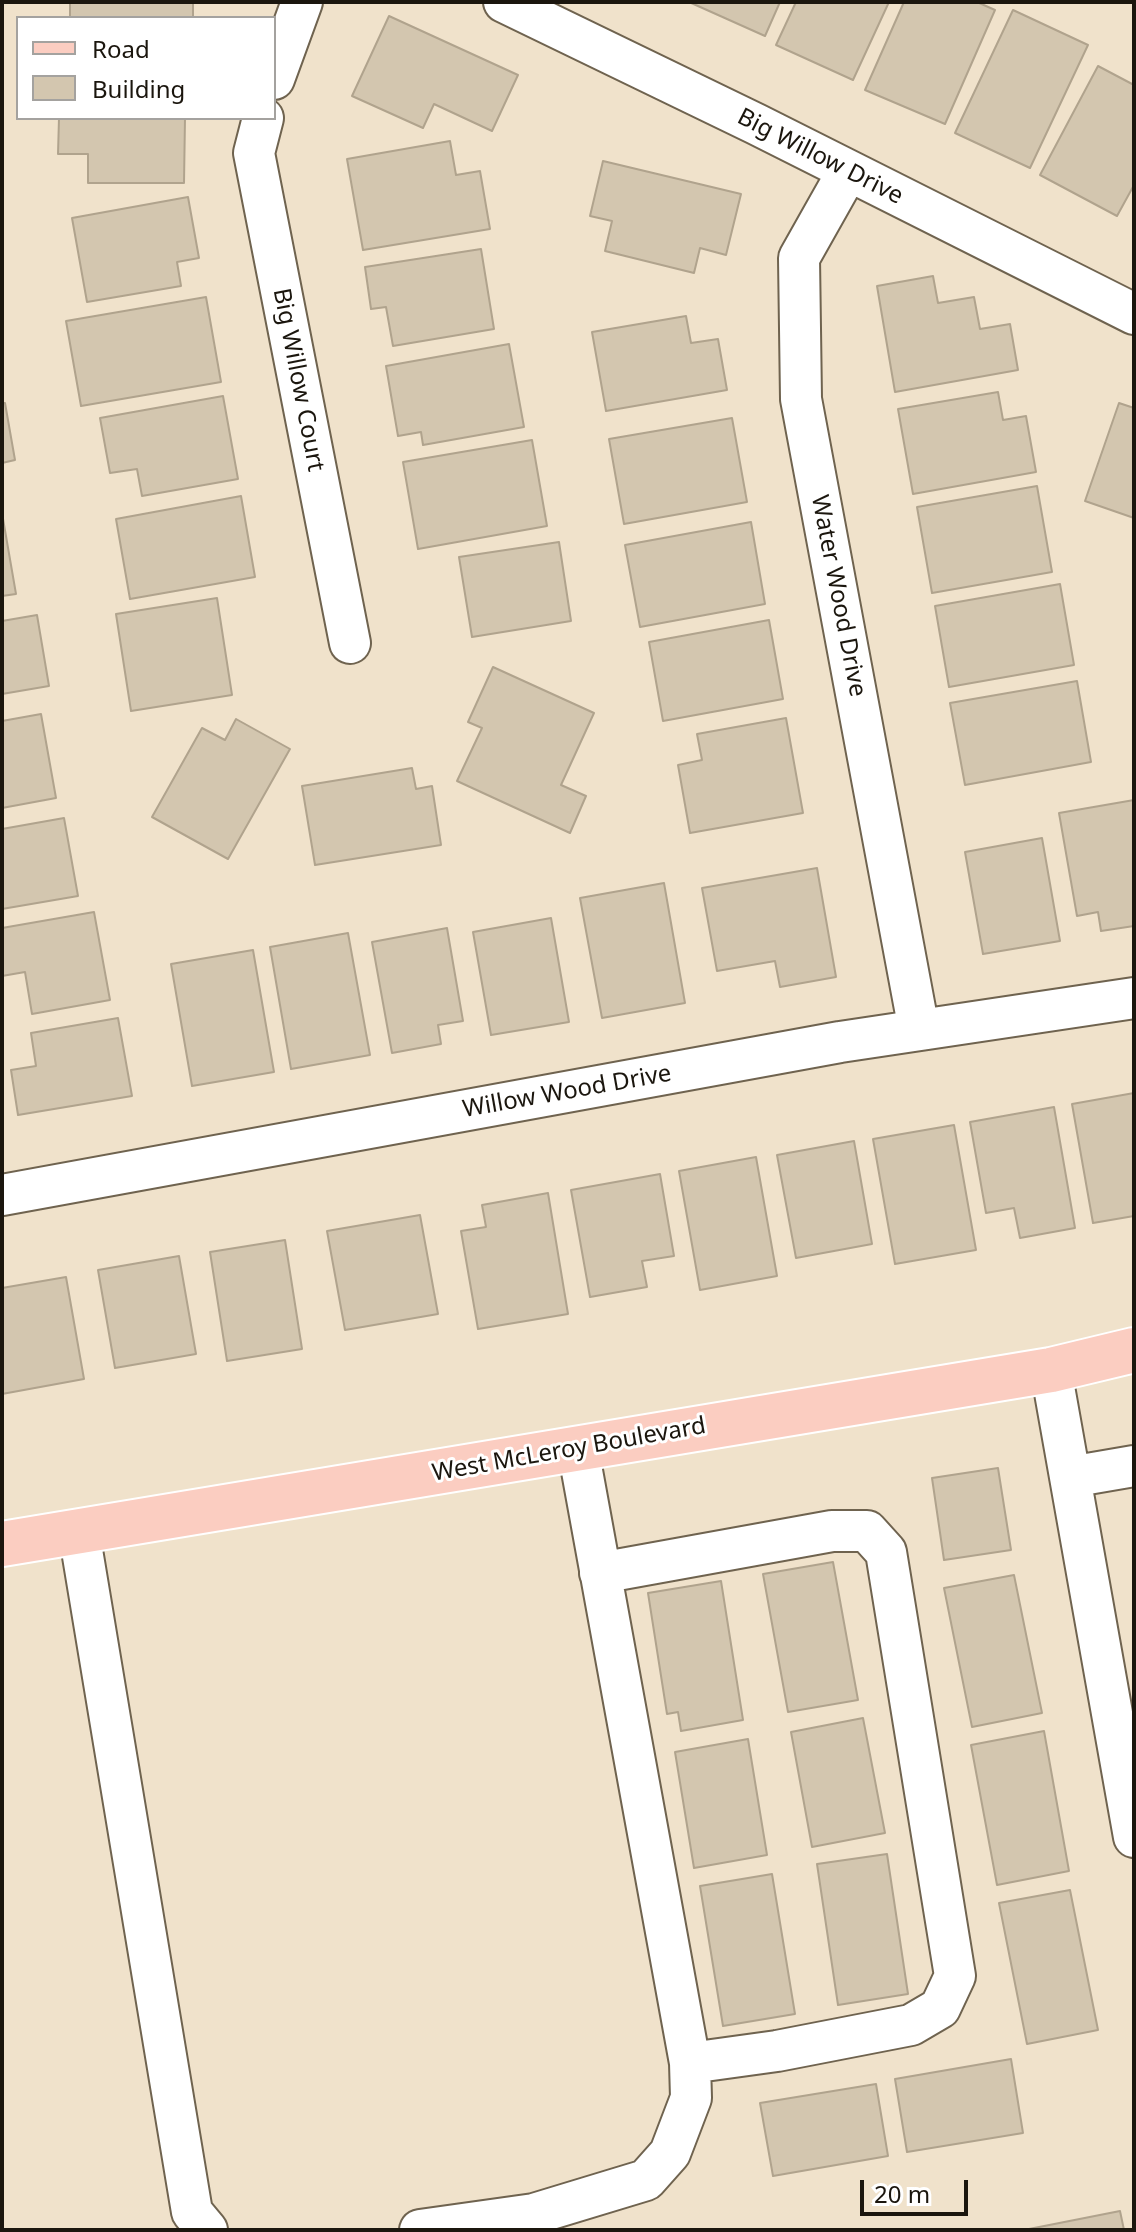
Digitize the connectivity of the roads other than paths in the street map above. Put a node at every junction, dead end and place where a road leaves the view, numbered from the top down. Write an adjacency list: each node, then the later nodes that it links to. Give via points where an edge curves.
1 (302, 2): 3 (street)
2 (504, 2): 5 (street, Big Willow Drive)
3 (276, 74)
4 (262, 120): 7 (street, Big Willow Court, via 254,153)
5 (848, 171): 6 (street, Big Willow Drive); 9 (street, Water Wood Drive, via 799,258 801,399)
6 (1134, 314)
7 (350, 643)
8 (1134, 998): 9 (street, Willow Wood Drive)
9 (919, 1030): 10 (street, Willow Wood Drive)
10 (2, 1195)
11 (1134, 1350): 12 (main road, West McLeroy Boulevard)
12 (1051, 1370): 13 (main road, West McLeroy Boulevard); 15 (street)
13 (578, 1449): 16 (main road, West McLeroy Boulevard); 18 (street)
14 (1134, 1466): 15 (street)
15 (1070, 1477): 19 (street)
16 (79, 1532): 17 (main road, West McLeroy Boulevard); 21 (street, via 192,2212)
17 (2, 1544)
18 (600, 1573): 20 (street); 20 (street, via 832,1531 867,1531 886,1552 955,1976 940,2008 911,2025)
19 (1134, 1837)
20 (690, 2063): 22 (street, via 691,2098 670,2153 646,2180 534,2214)
21 (207, 2230)
22 (420, 2230)

